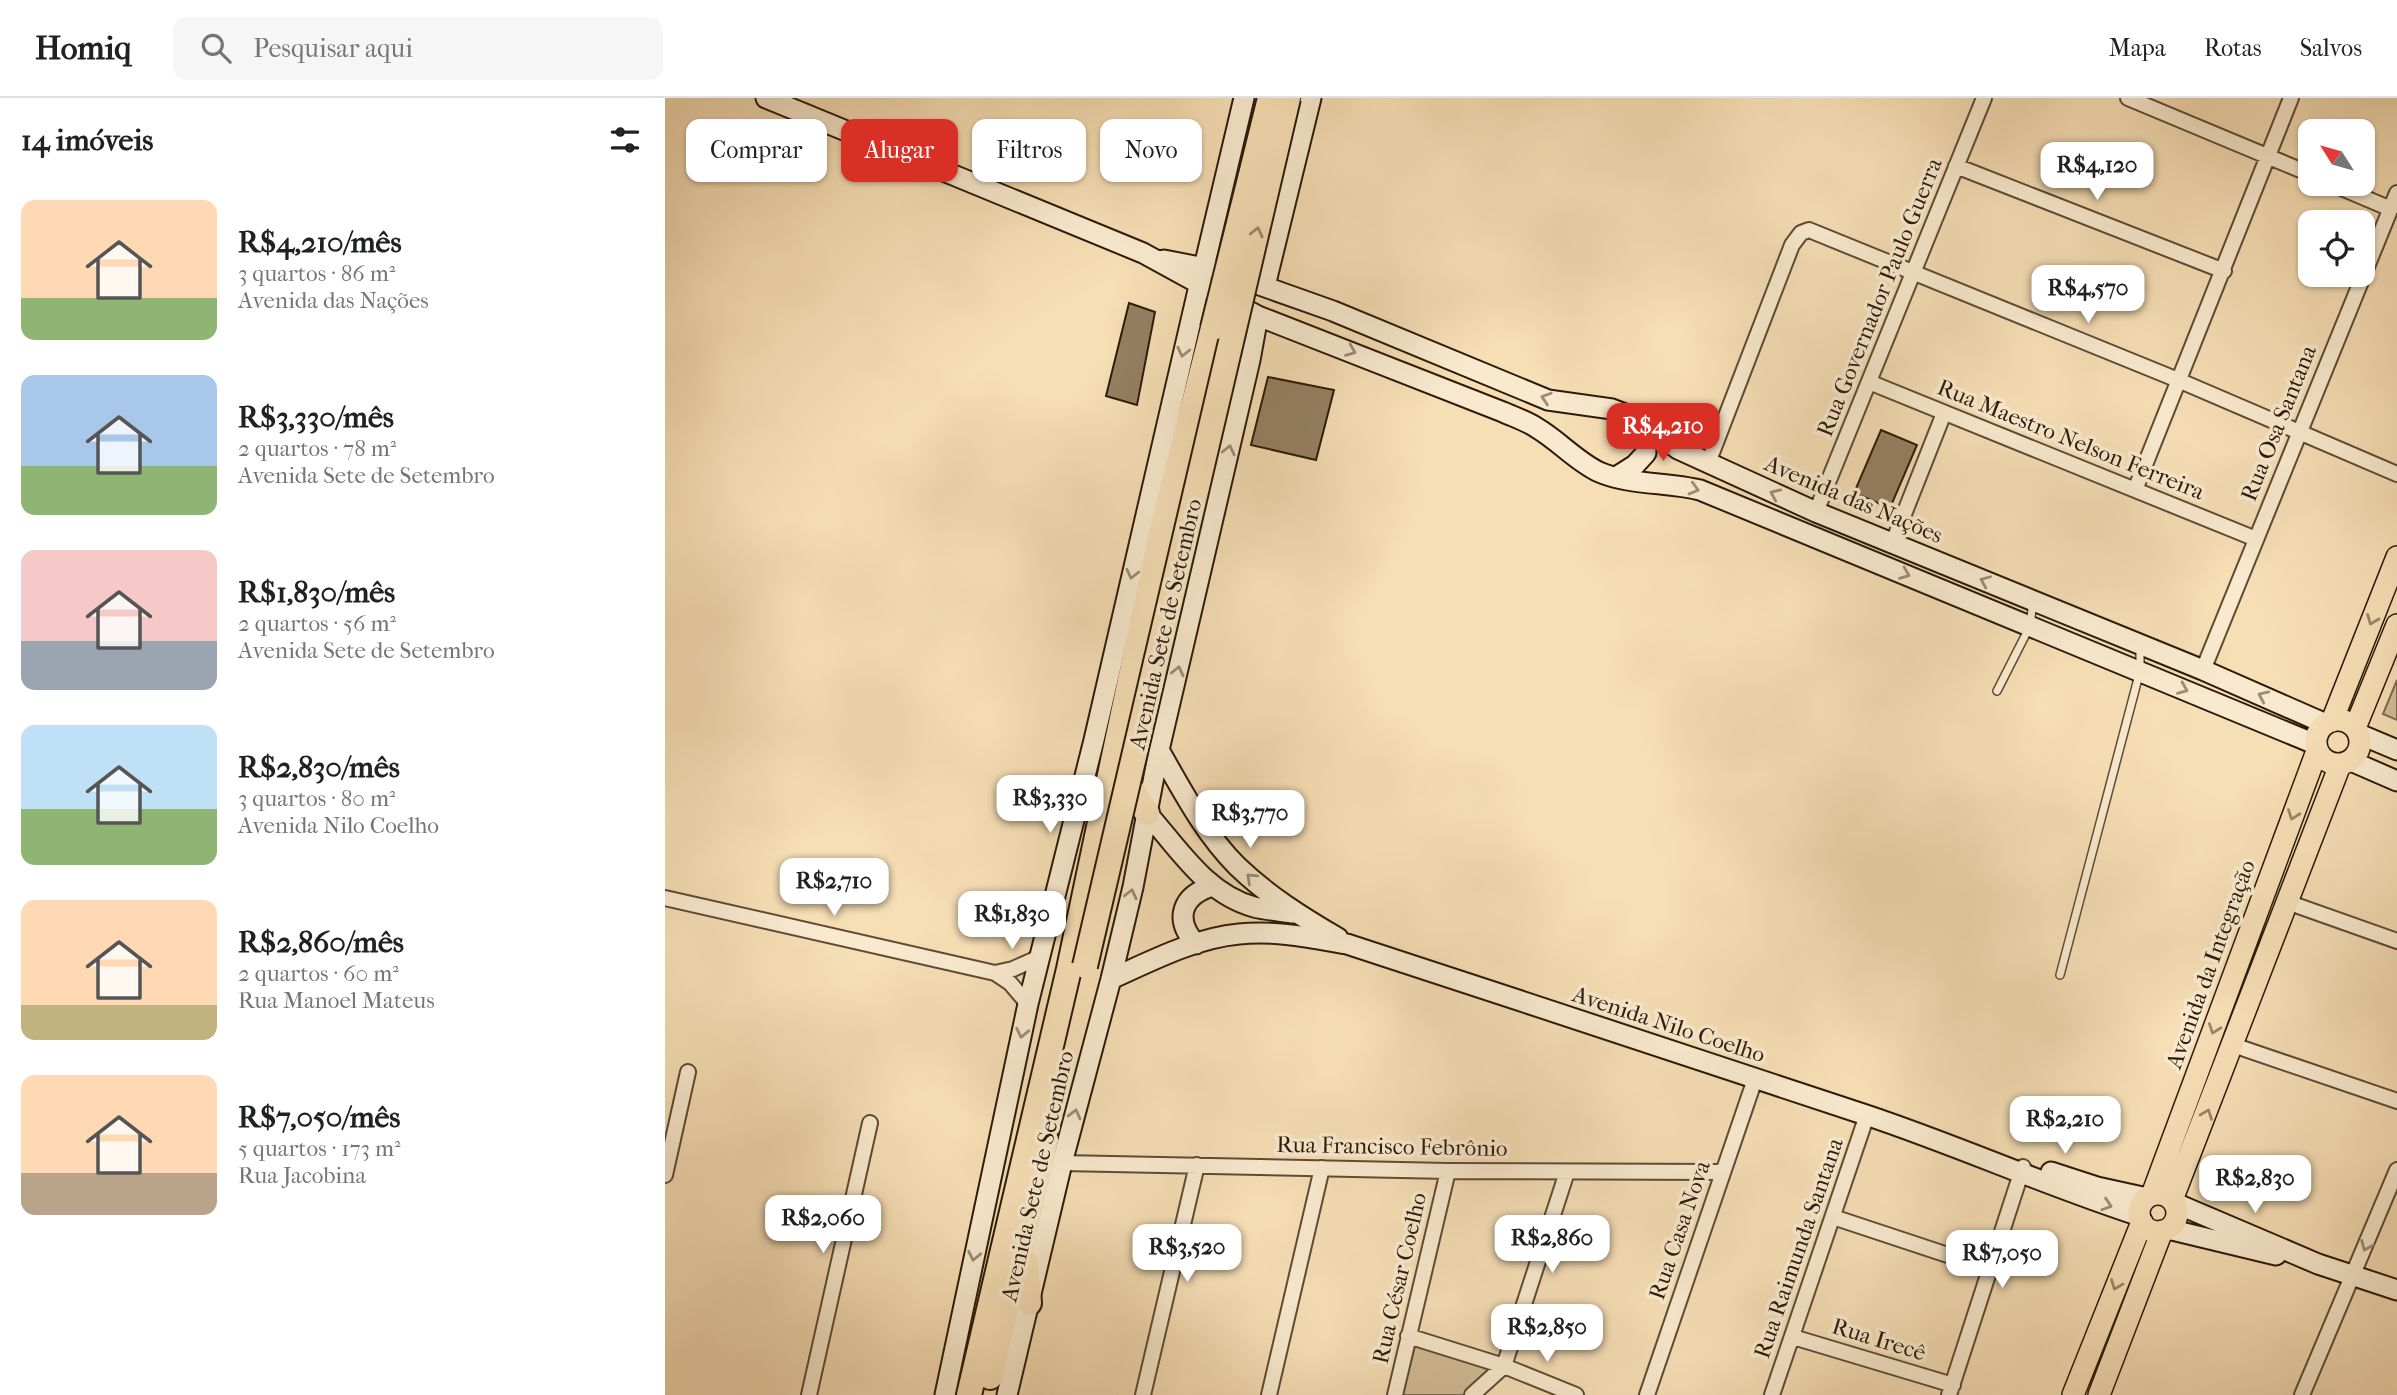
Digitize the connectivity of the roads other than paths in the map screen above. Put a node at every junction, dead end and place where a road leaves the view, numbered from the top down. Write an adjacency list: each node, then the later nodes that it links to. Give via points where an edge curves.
1 (1244, 98): 17 (main road, Avenida Sete de Setembro)
2 (1269, 98): 59 (highway, Avenida Sete de Setembro, bridge, via 1163,529)
3 (1288, 98): 49 (highway, Avenida Sete de Setembro, one-way to 3, bridge)
4 (1311, 98): 18 (main road)
5 (1984, 98): 10 (street, Rua Governador Paulo Guerra)
6 (2128, 98): 9 (street)
7 (2291, 98): 9 (street)
8 (771, 99): 17 (main road)
9 (2268, 156): 11 (street); 15 (street)
10 (1956, 166): 15 (street); 16 (street, Rua Governador Paulo Guerra)
11 (2298, 169)
12 (2397, 193): 14 (street, Rua Osa Santana)
13 (2360, 196): 14 (street)
14 (2391, 209): 26 (street, Rua Osa Santana)
15 (2224, 271): 22 (street)
16 (1913, 274): 22 (street); 23 (street, Rua Governador Paulo Guerra); 27 (street, via 1819,233 1801,233 1792,245)
17 (1201, 276): 18 (main road, Avenida das Nações); 19 (main road); 58 (main road, Avenida Sete de Setembro, one-way to 58)
18 (1265, 286): 25 (main road, Avenida das Nações, one-way to 18, via 1612,409 1548,400)
19 (1258, 316): 20 (main road); 21 (main road, Avenida Sete de Setembro)
20 (1287, 328): 21 (main road, via 1274,331); 29 (main road, one-way to 29, via 1503,412 1538,428 1584,464)
21 (1250, 360): 45 (main road, Avenida Sete de Setembro, one-way to 21)
22 (2178, 380): 26 (street); 30 (street)
23 (1869, 382): 24 (street, Rua Maestro Nelson Ferreira); 31 (street, Rua Governador Paulo Guerra)
24 (1944, 412): 30 (street, Rua Maestro Nelson Ferreira); 33 (street)
25 (1640, 422): 27 (main road, Avenida das Nações, via 1678,450); 29 (main road, via 1646,453)
26 (2299, 432): 28 (street); 32 (street, Rua Osa Santana)
27 (1708, 463): 31 (main road, Avenida das Nações, one-way to 27)
28 (2397, 474)
29 (1616, 477): 37 (main road, one-way to 37, via 1700,490)
30 (2136, 490): 32 (street, Rua Maestro Nelson Ferreira)
31 (1816, 512): 33 (main road, Avenida das Nações)
32 (2256, 539): 39 (street, Rua Osa Santana)
33 (1893, 542): 35 (main road, Avenida das Nações, one-way to 33)
34 (2397, 557): 42 (main road, one-way to 42)
35 (2033, 600): 37 (lane); 38 (main road, Avenida das Nações)
36 (2397, 625): 43 (main road)
37 (2029, 626): 40 (main road); 41 (lane)
38 (2140, 646): 39 (main road, Avenida das Nações); 40 (lane)
39 (2203, 670): 42 (main road, Avenida das Nações, one-way to 39)
40 (2140, 671): 44 (main road, one-way to 44); 61 (lane)
41 (1997, 691)
42 (2329, 722): 43 (main road, via 2345,721); 44 (main road, via 2318,733)
43 (2357, 731): 46 (main road); 47 (main road, via 2359,749)
44 (2316, 748): 47 (main road, via 2327,762); 79 (main road, Avenida da Integração, one-way to 79)
45 (1159, 750): 50 (main road, Avenida Sete de Setembro); 54 (main road, one-way to 45, via 1228,855 1188,802)
46 (2397, 750)
47 (2345, 763): 48 (main road); 53 (main road, Avenida da Integração)
48 (2397, 781)
49 (1128, 783): 50 (highway); 59 (highway, Avenida Sete de Setembro, bridge)
50 (1147, 813): 51 (main road); 62 (main road, Avenida Sete de Setembro, one-way to 50)
51 (1213, 886): 54 (main road, via 1255,907); 56 (main road, via 1192,895 1184,911 1184,926)
52 (665, 898): 60 (street)
53 (2287, 902): 55 (street); 64 (main road, Avenida da Integração)
54 (1296, 914): 57 (main road)
55 (2397, 941)
56 (1196, 944): 57 (main road, via 1263,932); 62 (main road)
57 (1347, 944): 66 (main road, Avenida Nilo Coelho)
58 (1040, 957): 60 (street); 63 (main road, Avenida Sete de Setembro)
59 (1077, 968): 82 (highway, Avenida Sete de Setembro); 94 (highway, Avenida Sete de Setembro)
60 (995, 973): 63 (street)
61 (2060, 975)
62 (1111, 979): 70 (main road, Avenida Sete de Setembro, one-way to 62)
63 (1028, 1004): 93 (main road, Avenida Sete de Setembro, one-way to 93)
64 (2233, 1045): 67 (street); 79 (main road, Avenida da Integração, one-way to 64)
65 (688, 1072): 78 (street)
66 (1755, 1079): 68 (main road, Avenida Nilo Coelho); 76 (street, Rua Casa Nova)
67 (2397, 1101)
68 (1867, 1115): 73 (main road, Avenida Nilo Coelho); 80 (street, Rua Raimunda Santana)
69 (870, 1123): 92 (street)
70 (1062, 1163): 71 (street, Rua Francisco Febrônio); 87 (main road, Avenida Sete de Setembro)
71 (1197, 1166): 72 (street, Rua Francisco Febrônio); 97 (street)
72 (1322, 1168): 75 (street, Rua Francisco Febrônio); 98 (street)
73 (2022, 1169): 79 (main road, Avenida Nilo Coelho, via 2097,1186); 84 (street)
74 (2397, 1170): 85 (street, one-way to 85)
75 (1448, 1171): 77 (street, Rua Francisco Febrônio); 88 (street, Rua César Coelho)
76 (1722, 1171): 77 (street, Rua Francisco Febrônio); 102 (street, Rua Casa Nova)
77 (1567, 1172): 90 (street)
78 (665, 1175)
79 (2155, 1206): 81 (main road, via 2150,1230); 81 (main road, via 2176,1217); 83 (main road, Avenida Nilo Coelho); 104 (main road, Avenida da Integração, one-way to 104)
80 (1833, 1217): 84 (street); 89 (street, Rua Raimunda Santana)
81 (2165, 1230): 83 (main road); 105 (main road)
82 (1025, 1235): 87 (highway); 95 (highway, Avenida Sete de Setembro)
83 (2318, 1264): 85 (main road)
84 (1990, 1269): 91 (street)
85 (2353, 1276): 86 (main road); 106 (street)
86 (2397, 1290)
87 (1029, 1303): 96 (main road, Avenida Sete de Setembro)
88 (1408, 1336): 90 (street); 99 (street, Rua César Coelho)
89 (1793, 1337): 91 (street, Rua Irecê); 103 (street, Rua Raimunda Santana)
90 (1504, 1366): 100 (street); 101 (street)
91 (1951, 1390)
92 (809, 1395)
93 (945, 1395)
94 (969, 1395)
95 (986, 1395)
96 (1007, 1395)
97 (1143, 1395)
98 (1269, 1395)
99 (1395, 1395)
100 (1472, 1395)
101 (1576, 1395)
102 (1647, 1395)
103 (1772, 1395)
104 (2073, 1395)
105 (2099, 1395)
106 (2302, 1395)

